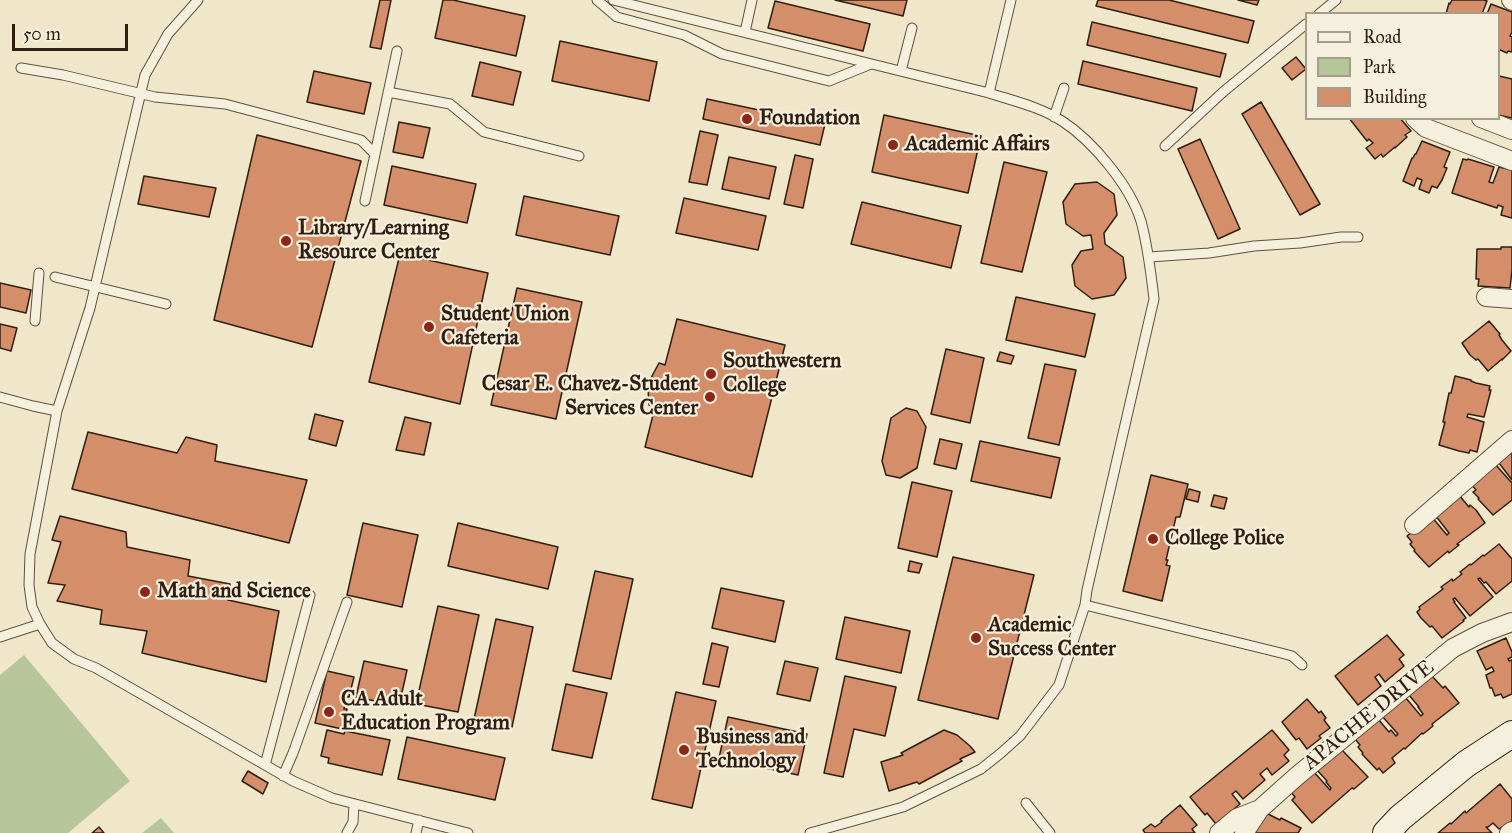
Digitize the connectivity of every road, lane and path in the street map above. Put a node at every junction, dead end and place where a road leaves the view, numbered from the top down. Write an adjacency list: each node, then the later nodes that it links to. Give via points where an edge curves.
1 (198, 0): 16 (lane, via 168,34 145,75)
2 (597, 0): 12 (lane, via 617,17 684,35 722,54 829,81)
3 (613, 0): 10 (lane)
4 (752, 0): 10 (lane)
5 (1011, 0): 18 (lane)
6 (1336, 0): 7 (lane)
7 (1321, 12)
8 (1305, 25): 23 (lane)
9 (912, 28): 14 (lane)
10 (745, 32): 12 (lane)
11 (397, 51): 17 (lane)
12 (871, 64): 14 (lane)
13 (21, 68): 16 (lane)
14 (901, 71): 18 (lane)
15 (1064, 88): 19 (lane)
16 (141, 92): 24 (lane, via 225,104 362,140); 32 (lane)
17 (388, 92): 24 (lane); 25 (lane, via 450,104 484,132)
18 (989, 93): 19 (lane)
19 (1054, 117): 29 (lane, via 1094,146 1123,184 1140,219)
20 (1417, 120): 26 (street, via 1425,128)
21 (1486, 120): 22 (street)
22 (1512, 130)
23 (1165, 146)
24 (375, 154): 27 (lane)
25 (579, 156)
26 (1512, 160)
27 (364, 201)
28 (1358, 237): 29 (lane)
29 (1149, 257): 43 (lane, via 1154,299)
30 (39, 273): 36 (lane)
31 (55, 277): 32 (lane)
32 (95, 286): 35 (lane); 38 (lane)
33 (1486, 297): 34 (street)
34 (1512, 299)
35 (166, 304)
36 (35, 321)
37 (0, 397): 38 (lane)
38 (57, 411): 45 (lane, via 30,554 32,608)
39 (1512, 440): 40 (street)
40 (1414, 525)
41 (310, 595): 49 (lane)
42 (347, 602): 50 (lane)
43 (1085, 605): 47 (lane, via 1292,656); 58 (lane, via 1059,685 1020,736 1001,753 981,769 903,807)
44 (1512, 622): 53 (street, APACHE DRIVE, via 1453,648)
45 (40, 624): 46 (lane); 49 (lane, via 52,643 74,659)
46 (0, 637)
47 (1302, 665)
48 (1511, 737): 62 (street, via 1466,764)
49 (266, 765): 50 (lane)
50 (284, 776): 52 (lane)
51 (1026, 803): 59 (lane)
52 (354, 804): 54 (lane); 55 (lane, via 353,822)
53 (1260, 809): 60 (street, via 1237,818); 61 (street, APACHE DRIVE)
54 (418, 820): 56 (lane); 57 (lane)
55 (347, 833)
56 (416, 833)
57 (468, 833)
58 (811, 833)
59 (1050, 833)
60 (1219, 833)
61 (1244, 833)
62 (1386, 833)

